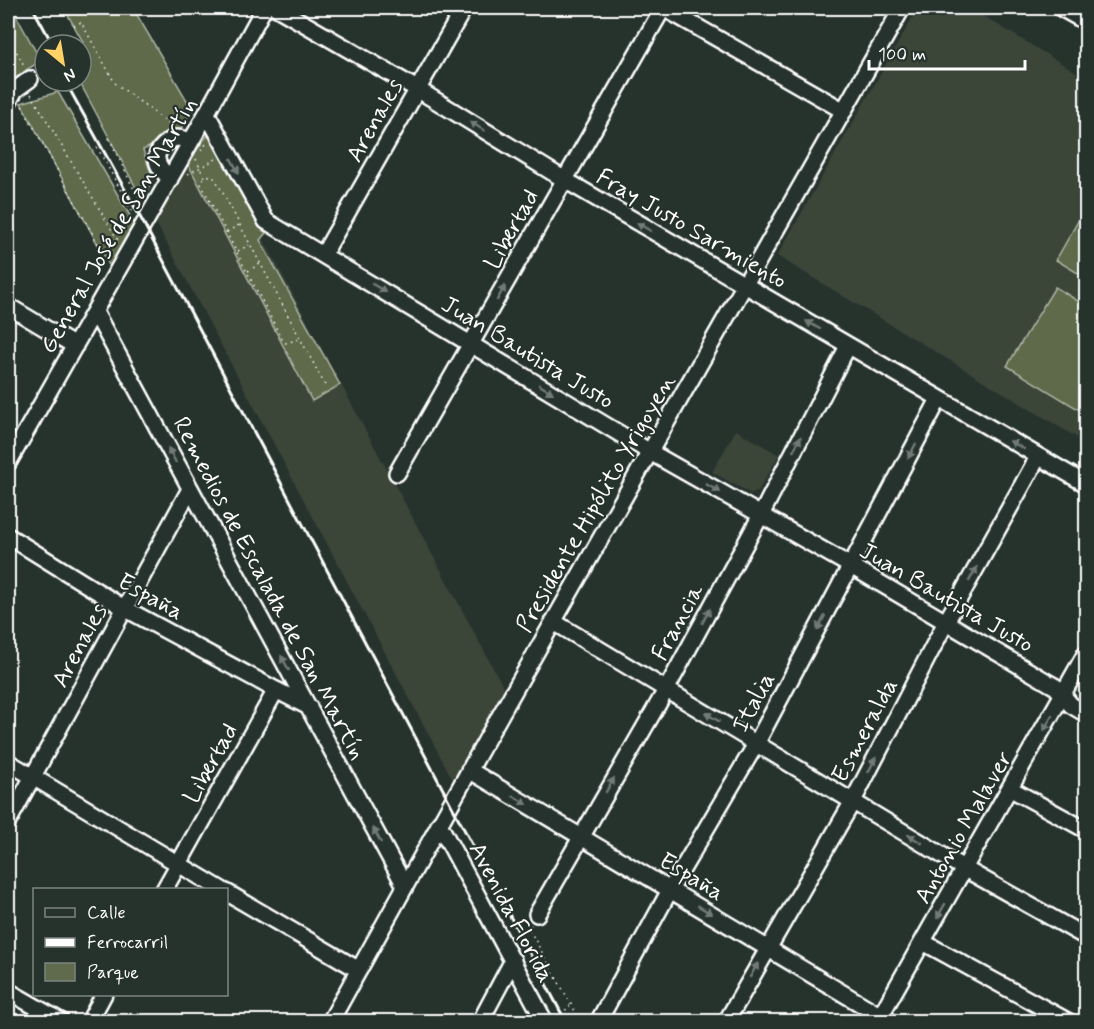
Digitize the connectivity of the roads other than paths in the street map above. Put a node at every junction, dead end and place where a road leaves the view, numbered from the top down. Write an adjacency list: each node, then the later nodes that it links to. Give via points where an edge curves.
1 (264, 8): 10 (street, General José de San Martín)
2 (278, 8): 8 (street, Fray Justo Sarmiento)
3 (464, 8): 8 (street, Arenales)
4 (663, 8): 9 (street); 13 (street, Libertad)
5 (902, 8): 9 (street, Presidente Hipólito Yrigoyen)
6 (1061, 8): 7 (street)
7 (1086, 22)
8 (417, 89): 13 (street, Fray Justo Sarmiento, one-way to 8); 14 (street, Arenales)
9 (844, 111): 15 (street, Presidente Hipólito Yrigoyen)
10 (207, 114): 11 (street, General José de San Martín); 14 (street, Juan Bautista Justo, one-way to 14, via 266,221)
11 (191, 141): 12 (street, General José de San Martín); 12 (street, via 171,140 159,151 158,163)
12 (170, 179): 17 (street, General José de San Martín)
13 (565, 180): 15 (street, Fray Justo Sarmiento, one-way to 13); 18 (street, Libertad, one-way to 13)
14 (323, 255): 18 (street, Juan Bautista Justo, one-way to 18)
15 (745, 285): 20 (street, Fray Justo Sarmiento, one-way to 15); 22 (street, Presidente Hipólito Yrigoyen)
16 (8, 306): 19 (street)
17 (94, 312): 19 (street, General José de San Martín); 27 (street, Remedios de Escalada de San Martín, one-way to 17)
18 (472, 344): 22 (street, Juan Bautista Justo, one-way to 22); 25 (street, Libertad)
19 (75, 346): 24 (street, General José de San Martín)
20 (848, 346): 21 (street, Fray Justo Sarmiento); 28 (street, Francia, one-way to 20)
21 (939, 399): 23 (street, Fray Justo Sarmiento, one-way to 21); 30 (street, Italia, one-way to 30)
22 (650, 452): 28 (street, Juan Bautista Justo, one-way to 28); 32 (street, Presidente Hipólito Yrigoyen)
23 (1038, 457): 26 (street, Fray Justo Sarmiento); 33 (street, Esmeralda, one-way to 23)
24 (8, 463)
25 (397, 473)
26 (1086, 484)
27 (190, 489): 31 (street, Arenales); 38 (street, Remedios de Escalada de San Martín, one-way to 27)
28 (760, 515): 30 (street, Juan Bautista Justo); 36 (street, Francia, one-way to 28)
29 (8, 536): 31 (street, España)
30 (851, 566): 33 (street, Juan Bautista Justo); 40 (street, Italia, one-way to 40)
31 (124, 608): 35 (street, España); 43 (street, Arenales)
32 (554, 622): 36 (street); 42 (street, Presidente Hipólito Yrigoyen)
33 (946, 622): 37 (street, Juan Bautista Justo, via 1056,687); 45 (street, Esmeralda, one-way to 33)
34 (1086, 653): 37 (street, Antonio Malaver)
35 (276, 690): 38 (street); 50 (street, Libertad)
36 (666, 690): 40 (street, one-way to 36); 49 (street, Francia, one-way to 36)
37 (1063, 696): 39 (street, Juan Bautista Justo); 44 (street, Antonio Malaver, one-way to 44)
38 (309, 707): 52 (street, Remedios de Escalada de San Martín, one-way to 38)
39 (1086, 714)
40 (756, 744): 45 (street); 55 (street, Italia)
41 (8, 762): 43 (street)
42 (469, 770): 47 (street, Presidente Hipólito Yrigoyen); 49 (street, España, one-way to 49)
43 (34, 777): 46 (street, Arenales); 50 (street)
44 (1011, 789): 48 (street); 51 (street, Antonio Malaver)
45 (853, 801): 51 (street, one-way to 45); 60 (street, Esmeralda)
46 (8, 822)
47 (440, 824): 52 (street, Presidente Hipólito Yrigoyen); 61 (street, Avenida Florida)
48 (1086, 830)
49 (580, 836): 55 (street, España); 57 (street, Francia)
50 (179, 864): 53 (street, Libertad); 54 (street)
51 (965, 869): 58 (street); 59 (street, Antonio Malaver, one-way to 59)
52 (405, 886): 62 (street, Presidente Hipólito Yrigoyen)
53 (166, 888)
54 (219, 888)
55 (670, 890): 60 (street, España, one-way to 60); 71 (street, Italia)
56 (228, 893): 62 (street)
57 (537, 914)
58 (1086, 937)
59 (923, 942): 65 (street, Antonio Malaver); 73 (street)
60 (767, 947): 65 (street, España); 72 (street, Esmeralda, one-way to 60)
61 (513, 960): 69 (street); 70 (street, Avenida Florida)
62 (359, 970): 68 (street, Presidente Hipólito Yrigoyen)
63 (8, 991): 66 (street)
64 (103, 996): 67 (street)
65 (883, 1019)
66 (62, 1022)
67 (89, 1022)
68 (330, 1022)
69 (480, 1022)
70 (545, 1022)
71 (598, 1022)
72 (726, 1022)
73 (1069, 1022)

